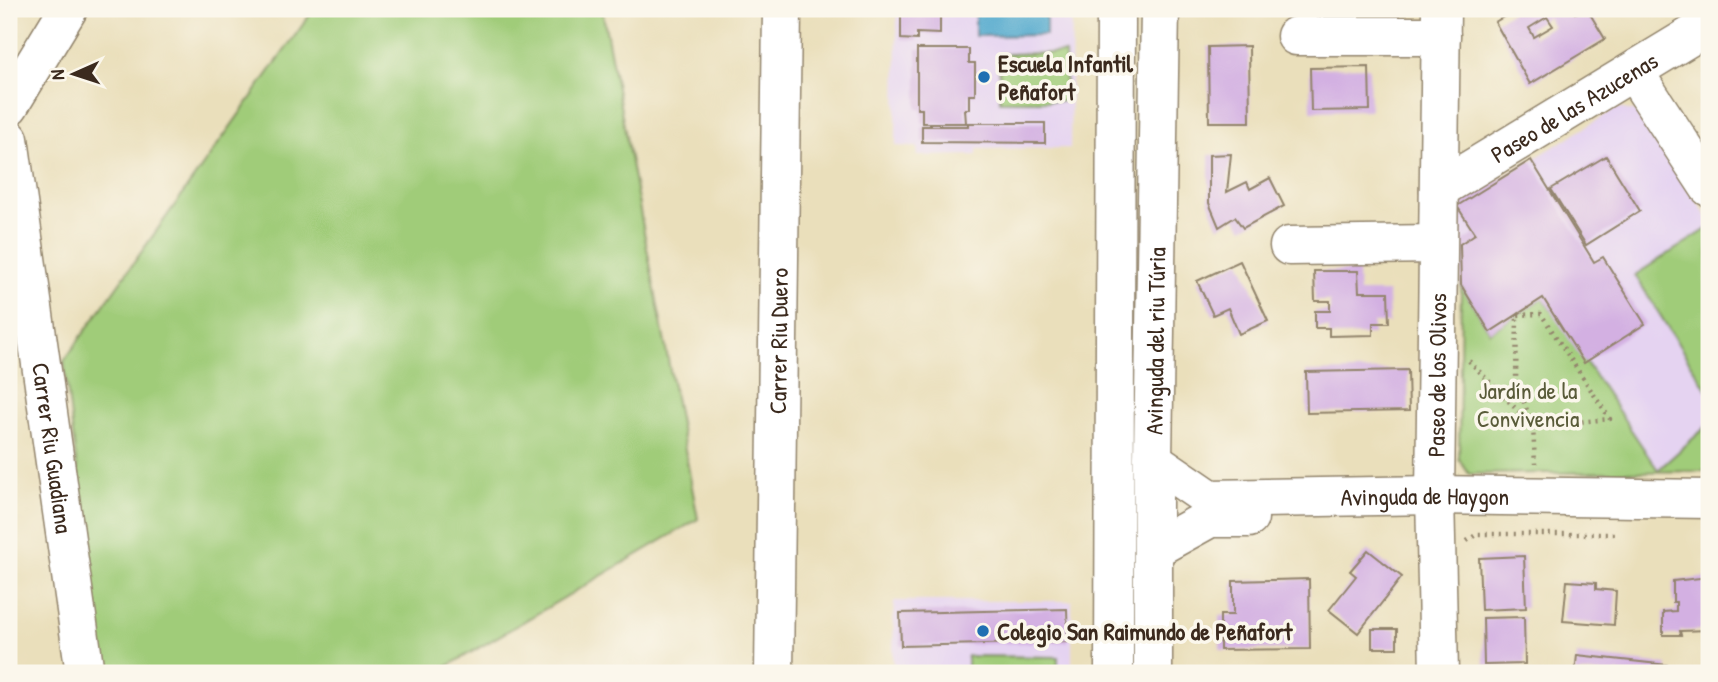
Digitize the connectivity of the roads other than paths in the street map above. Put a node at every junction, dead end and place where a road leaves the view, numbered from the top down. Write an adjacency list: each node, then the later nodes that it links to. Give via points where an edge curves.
1 (68, 9): 9 (street)
2 (782, 9): 21 (street, Carrer Riu Duero)
3 (1116, 9): 22 (street, Avinguda del riu Túria)
4 (1160, 9): 15 (street, Avinguda del riu Túria)
5 (1441, 22): 7 (street, Paseo de los Olivos); 12 (street, Paseo de los Olivos)
6 (1709, 25): 8 (street, Paseo de las Azucenas)
7 (1296, 36)
8 (1634, 72): 11 (street); 12 (street, Paseo de las Azucenas)
9 (9, 106)
10 (9, 139): 20 (street, Carrer Riu Guadiana)
11 (1709, 187)
12 (1439, 189): 13 (street, Paseo de los Olivos)
13 (1437, 244): 14 (street); 18 (street, Paseo de los Olivos)
14 (1289, 246)
15 (1153, 460): 18 (street, Avinguda de Haygon, via 1210,499); 19 (street, Avinguda del riu Túria)
16 (1709, 499): 18 (street, Avinguda de Haygon, via 1537,496)
17 (1709, 516): 18 (street, Avinguda de Haygon)
18 (1436, 518): 19 (street, Avinguda de Haygon, via 1210,518); 24 (street, Paseo de los Olivos)
19 (1154, 549): 23 (street, Avinguda del riu Túria)
20 (85, 673)
21 (774, 673)
22 (1114, 673)
23 (1153, 673)
24 (1439, 673)

